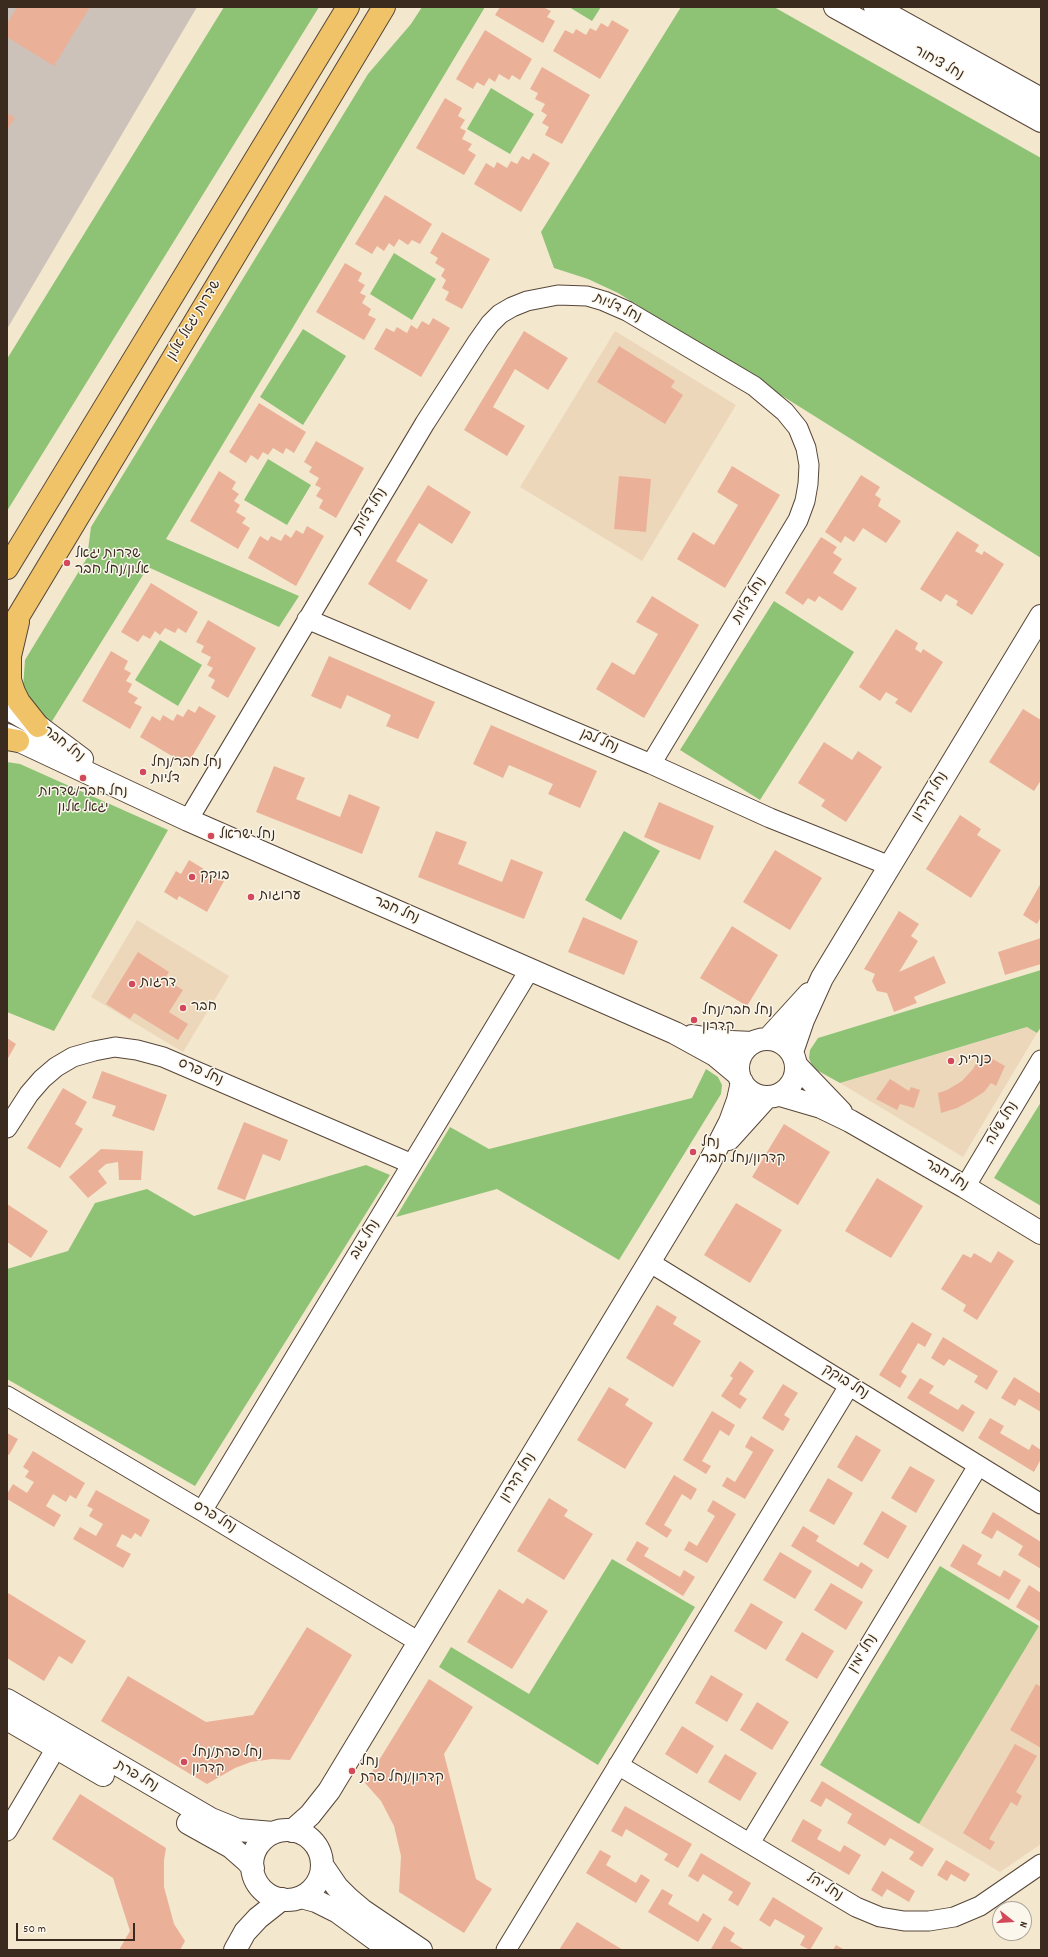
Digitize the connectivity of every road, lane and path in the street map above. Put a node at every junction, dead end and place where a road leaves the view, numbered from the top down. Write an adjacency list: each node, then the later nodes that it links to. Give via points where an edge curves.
1 (348, 7): 7 (highway)
2 (384, 7): 8 (highway, שדרות יגאל אלון)
3 (835, 7): 6 (street, נחל ציחור)
4 (875, 7): 5 (street, נחל ציחור)
5 (1041, 99)
6 (1041, 121)
7 (7, 568)
8 (22, 610): 11 (highway, שדרות יגאל אלון); 13 (highway, via 10,656 10,680 19,702)
9 (1041, 616): 18 (street, נחל קדרון)
10 (307, 619): 15 (street, נחל לבן); 15 (street, נחל דליות, via 425,423 490,324 512,307 543,297 581,295 604,301 627,311 770,398 798,428 809,465 805,501 787,540); 17 (street, נחל דליות)
11 (7, 635)
12 (7, 708): 13 (street, נחל חבר)
13 (38, 726): 16 (street, נחל חבר)
14 (11, 738): 16 (street, נחל חבר)
15 (651, 764): 18 (street, נחל לבן, via 770,818)
16 (118, 786): 17 (street, נחל חבר)
17 (188, 820): 19 (street, נחל חבר)
18 (890, 866): 20 (street, נחל קדרון)
19 (530, 969): 21 (street, נחל חבר); 29 (street, נחל גוב)
20 (822, 978): 22 (street, נחל קדרון); 23 (street, נחל קדרון, via 803,1020)
21 (675, 1033): 22 (street, נחל חבר, via 712,1040); 25 (street, נחל חבר, via 715,1055)
22 (760, 1041): 23 (street, via 782,1043); 25 (street, via 747,1047 739,1060)
23 (794, 1059): 26 (street, via 796,1072 791,1085); 27 (street, נחל חבר)
24 (1041, 1060): 31 (street, נחל שילה)
25 (740, 1079): 26 (street, via 752,1093); 30 (street, נחל קדרון, via 738,1100 730,1122)
26 (773, 1096): 27 (street, נחל חבר, via 821,1107); 30 (street, נחל קדרון)
27 (850, 1122): 31 (street, נחל חבר)
28 (7, 1128): 29 (street, נחל פרס, via 29,1094 56,1067 73,1057 115,1048 137,1050 163,1057)
29 (412, 1164): 38 (street, נחל גוב)
30 (708, 1165): 33 (street, נחל קדרון)
31 (965, 1187): 32 (street, נחל חבר)
32 (1041, 1233)
33 (650, 1262): 34 (street, נחל בוקק); 39 (street, נחל קדרון)
34 (849, 1386): 36 (street, נחל בוקק); 43 (street)
35 (7, 1396): 38 (street, נחל פרס)
36 (978, 1466): 37 (street, נחל בוקק); 47 (street, נחל ימין)
37 (1041, 1504)
38 (202, 1511): 39 (street, נחל פרס)
39 (419, 1642): 44 (street, נחל קדרון)
40 (7, 1700): 46 (street, נחל פרת, via 211,1820 238,1830)
41 (7, 1719): 42 (street, נחל פרת)
42 (56, 1748): 45 (street); 50 (street, נחל פרת, via 231,1848 247,1860)
43 (618, 1765): 47 (street, נחל יהל); 55 (street)
44 (329, 1791): 46 (street, נחל קדרון, via 310,1815); 48 (street, נחל קדרון, via 318,1833)
45 (7, 1831)
46 (283, 1832): 48 (street, via 309,1838); 50 (street, via 266,1838 257,1848 254,1857)
47 (750, 1843): 49 (street, נחל יהל, via 856,1907 880,1917 904,1921 954,1917 973,1909)
48 (320, 1857): 51 (street, via 321,1875 316,1884 310,1891); 54 (street, via 337,1887 349,1899)
49 (1041, 1864)
50 (255, 1874): 51 (street, via 269,1894); 52 (street, via 254,1900)
51 (291, 1898): 52 (street, via 258,1918); 53 (street, via 316,1901 338,1912)
52 (240, 1941)
53 (390, 1950)
54 (421, 1950)
55 (506, 1950)

